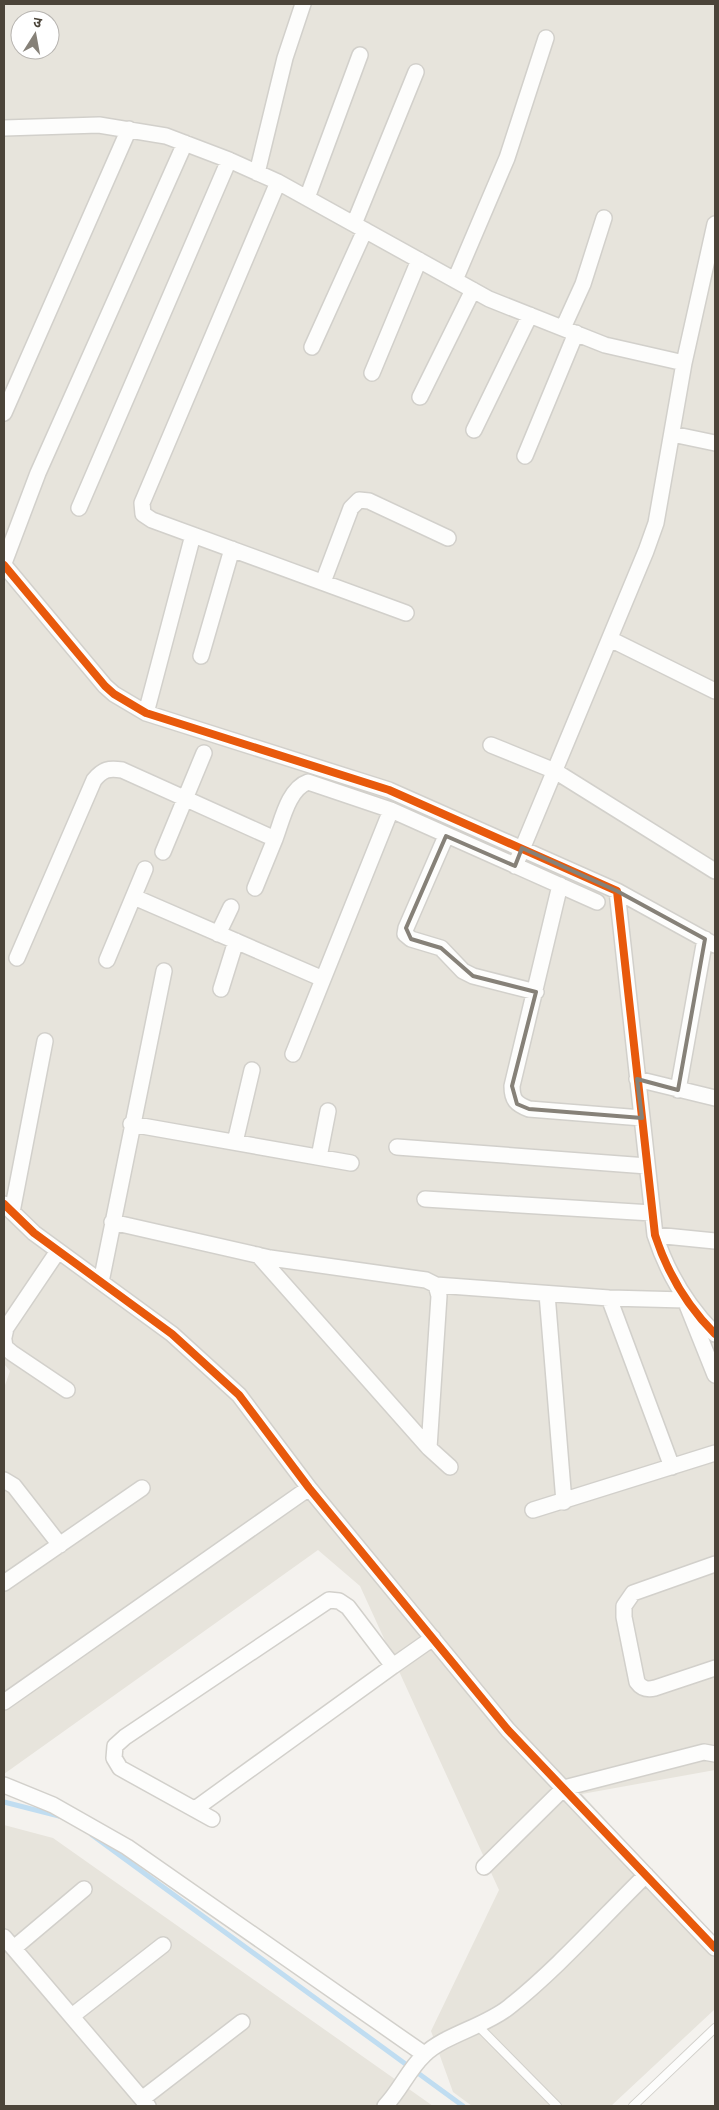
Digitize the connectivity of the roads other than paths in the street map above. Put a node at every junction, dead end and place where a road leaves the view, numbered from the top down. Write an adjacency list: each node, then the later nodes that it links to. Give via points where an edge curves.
1 (303, 4): 9 (street, via 284,58)
2 (546, 38): 16 (street, via 507,158)
3 (360, 55): 11 (street)
4 (416, 72): 14 (street)
5 (4, 128): 6 (street, via 99,125)
6 (130, 129): 7 (street); 24 (street)
7 (185, 143): 8 (street); 33 (street, via 38,473)
8 (229, 160): 9 (street); 29 (street)
9 (256, 173): 10 (street)
10 (278, 182): 11 (street); 30 (street, via 142,504 143,514 152,520)
11 (308, 198): 14 (street)
12 (604, 218): 19 (street)
13 (715, 224): 21 (street)
14 (360, 227): 15 (street); 20 (street)
15 (419, 260): 16 (street); 22 (street)
16 (455, 280): 17 (street)
17 (474, 290): 18 (street); 23 (street)
18 (530, 315): 19 (street); 25 (street)
19 (570, 331): 21 (street, via 605,345); 28 (street)
20 (312, 347)
21 (684, 363): 26 (street)
22 (372, 373)
23 (420, 397)
24 (4, 413)
25 (474, 430)
26 (672, 434): 27 (street); 36 (street, via 656,523)
27 (715, 443)
28 (525, 456)
29 (79, 508)
30 (193, 535): 32 (street); 39 (street)
31 (448, 538): 34 (street, via 369,501 359,500 351,508)
32 (232, 549): 34 (street); 37 (street)
33 (4, 564): 39 (street, via 105,686)
34 (323, 582): 35 (street)
35 (406, 613)
36 (610, 638): 38 (street); 42 (street)
37 (201, 656)
38 (715, 691)
39 (146, 712): 47 (street, via 389,790)
40 (491, 745): 42 (street)
41 (204, 753): 43 (street)
42 (555, 771): 47 (street); 51 (street)
43 (185, 798): 46 (street); 48 (street); 61 (street, via 122,770 109,768 100,772)
44 (391, 810): 45 (street); 46 (street, via 308,782 294,792); 64 (street)
45 (446, 836): 49 (street); 66 (street, via 406,934 411,940 441,948 463,971 473,976)
46 (275, 839): 53 (street)
47 (522, 848): 49 (street); 54 (street)
48 (163, 852)
49 (515, 866): 52 (street)
50 (146, 869): 55 (street)
51 (715, 871)
52 (560, 884): 56 (street); 66 (street)
53 (255, 888)
54 (617, 891): 60 (street); 70 (street)
55 (134, 897): 58 (street); 62 (street)
56 (597, 902)
57 (231, 907): 58 (street)
58 (218, 934): 59 (street)
59 (236, 941): 64 (street); 65 (street)
60 (710, 942): 71 (street)
61 (17, 958)
62 (107, 960)
63 (164, 971): 75 (street)
64 (323, 980): 68 (street)
65 (221, 988)
66 (536, 992): 74 (street, via 512,1086 512,1096 517,1104 529,1109)
67 (45, 1041): 82 (street)
68 (293, 1054)
69 (252, 1070): 76 (street)
70 (637, 1080): 71 (street); 74 (street)
71 (678, 1090): 72 (street)
72 (715, 1098)
73 (328, 1111): 78 (street)
74 (642, 1118): 80 (street)
75 (131, 1124): 76 (street); 84 (street)
76 (235, 1142): 78 (street)
77 (397, 1147): 80 (street)
78 (319, 1158): 79 (street)
79 (351, 1163)
80 (647, 1166): 83 (street)
81 (425, 1199): 83 (street)
82 (8, 1208): 87 (street, via 34,1234)
83 (652, 1214): 85 (street)
84 (112, 1222): 88 (street); 89 (street)
85 (655, 1235): 86 (street); 93 (street, via 662,1259)
86 (715, 1241)
87 (58, 1250): 89 (street); 95 (street, via 6,1328)
88 (258, 1255): 90 (street, via 426,1280); 98 (street)
89 (101, 1282): 104 (street, via 172,1334 239,1395)
90 (436, 1285): 91 (street); 98 (street, via 439,1296)
91 (547, 1294): 92 (street); 105 (street)
92 (610, 1298): 93 (street); 101 (street)
93 (685, 1300): 94 (street); 96 (street)
94 (715, 1334)
95 (4, 1339): 97 (street, via 4,1347)
96 (715, 1375)
97 (67, 1390)
98 (429, 1448): 100 (street)
99 (715, 1453): 101 (street)
100 (450, 1467)
101 (672, 1467): 105 (street)
102 (4, 1480): 107 (street, via 14,1486)
103 (142, 1488): 107 (street)
104 (309, 1488): 110 (street); 113 (street)
105 (564, 1502): 106 (street)
106 (533, 1510)
107 (60, 1545): 109 (street)
108 (715, 1564): 112 (street, via 633,1594 624,1606 637,1682 641,1687 648,1690)
109 (4, 1583)
110 (433, 1638): 111 (street); 116 (street, via 508,1730)
111 (393, 1666): 117 (street); 117 (street, via 348,1607 340,1601 330,1600 115,1746 114,1758 120,1768)
112 (715, 1668)
113 (4, 1702)
114 (715, 1754): 116 (street, via 704,1752)
115 (4, 1785): 130 (street, via 52,1805 127,1847)
116 (564, 1788): 119 (street); 120 (street)
117 (195, 1809): 118 (street)
118 (212, 1818)
119 (484, 1867)
120 (646, 1876): 125 (street); 128 (street, via 508,2009)
121 (84, 1889): 124 (street)
122 (4, 1936): 124 (street)
123 (164, 1945): 126 (street)
124 (14, 1948): 126 (street)
125 (715, 1948)
126 (72, 2016): 131 (street)
127 (242, 2022): 131 (street)
128 (479, 2027): 130 (street, via 440,2044); 133 (lane)
129 (715, 2028): 134 (lane)
130 (421, 2058): 132 (street)
131 (145, 2103)
132 (385, 2106)
133 (557, 2106)
134 (633, 2106)

